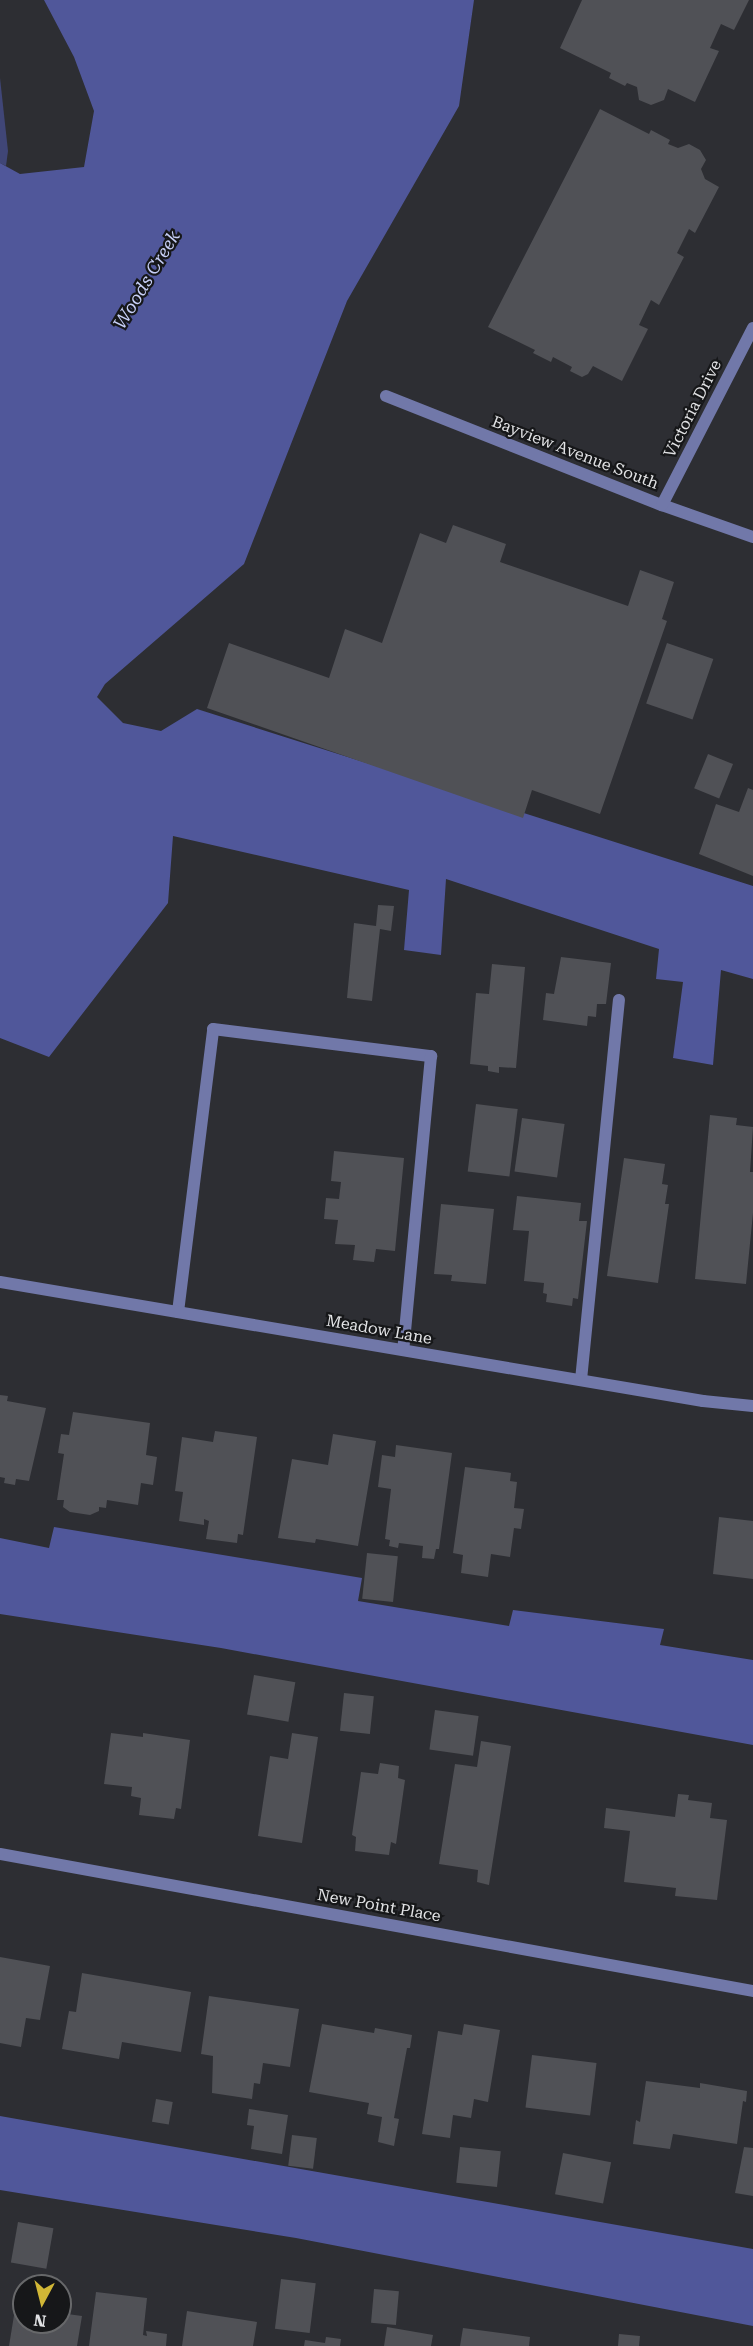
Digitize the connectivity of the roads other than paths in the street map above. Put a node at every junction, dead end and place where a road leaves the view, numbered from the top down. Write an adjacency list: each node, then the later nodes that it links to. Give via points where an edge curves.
1 (753, 328): 3 (street, Victoria Drive)
2 (386, 396): 3 (street, Bayview Avenue South)
3 (662, 505): 4 (street, Bayview Avenue South)
4 (753, 537)
5 (620, 1000): 9 (street)
6 (0, 1282): 7 (street, Meadow Lane)
7 (178, 1312): 8 (street, Meadow Lane); 8 (street, via 213,1029 431,1056)
8 (403, 1350): 9 (street, Meadow Lane)
9 (581, 1380): 10 (street, Meadow Lane)
10 (753, 1406)
11 (0, 1854): 12 (street, New Point Place)
12 (753, 1991)

